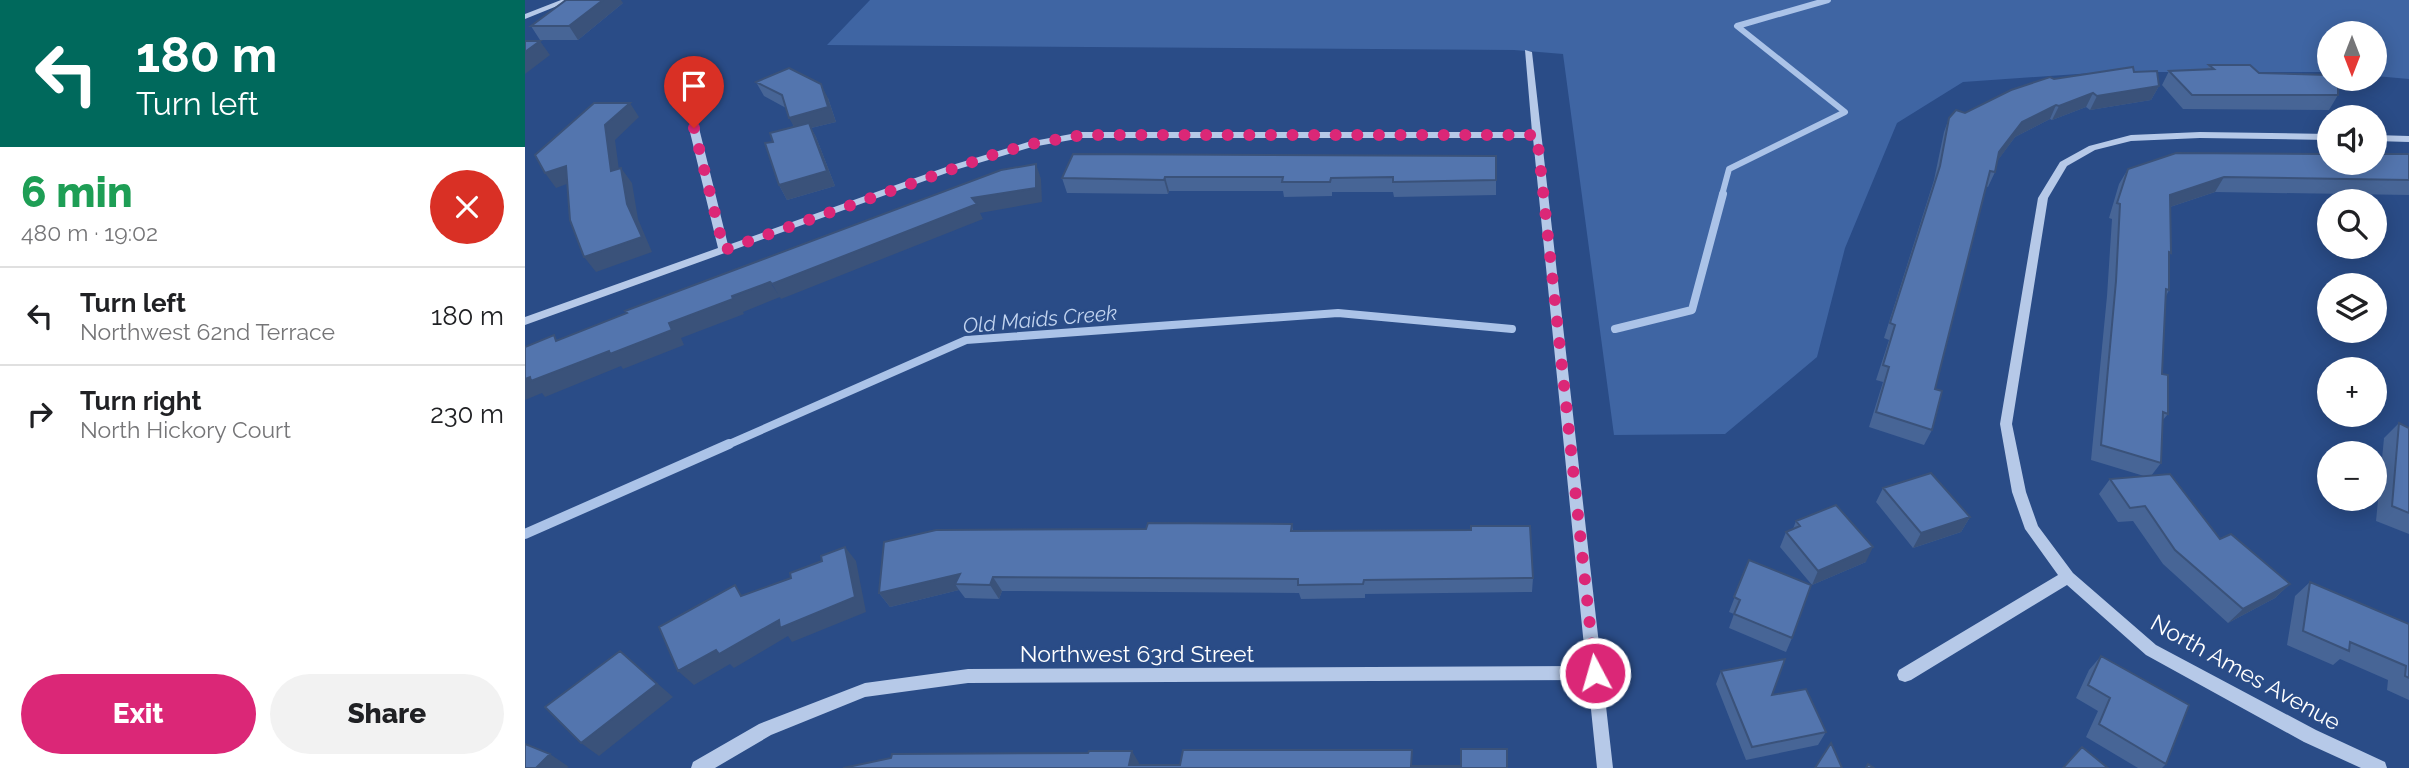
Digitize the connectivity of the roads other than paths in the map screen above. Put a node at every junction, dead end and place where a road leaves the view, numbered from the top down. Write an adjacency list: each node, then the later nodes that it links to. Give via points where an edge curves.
1 (568, 0): 2 (street)
2 (525, 17)
3 (1528, 52): 5 (street)
4 (694, 128): 9 (street)
5 (1537, 135): 9 (street, via 1057,138 963,165); 12 (street)
6 (2317, 137): 11 (street, North Ames Avenue, via 2131,138 2092,148 2063,164 2043,198 2005,424 2032,529)
7 (2387, 138): 8 (street)
8 (2409, 139)
9 (724, 250): 10 (street)
10 (525, 321)
11 (2068, 578): 13 (street); 16 (street, North Ames Avenue, via 2151,650)
12 (1595, 673): 14 (street, Northwest 63rd Street, via 968,676 865,690 765,729); 15 (street)
13 (1905, 675)
14 (699, 768)
15 (1605, 768)
16 (2379, 768)

